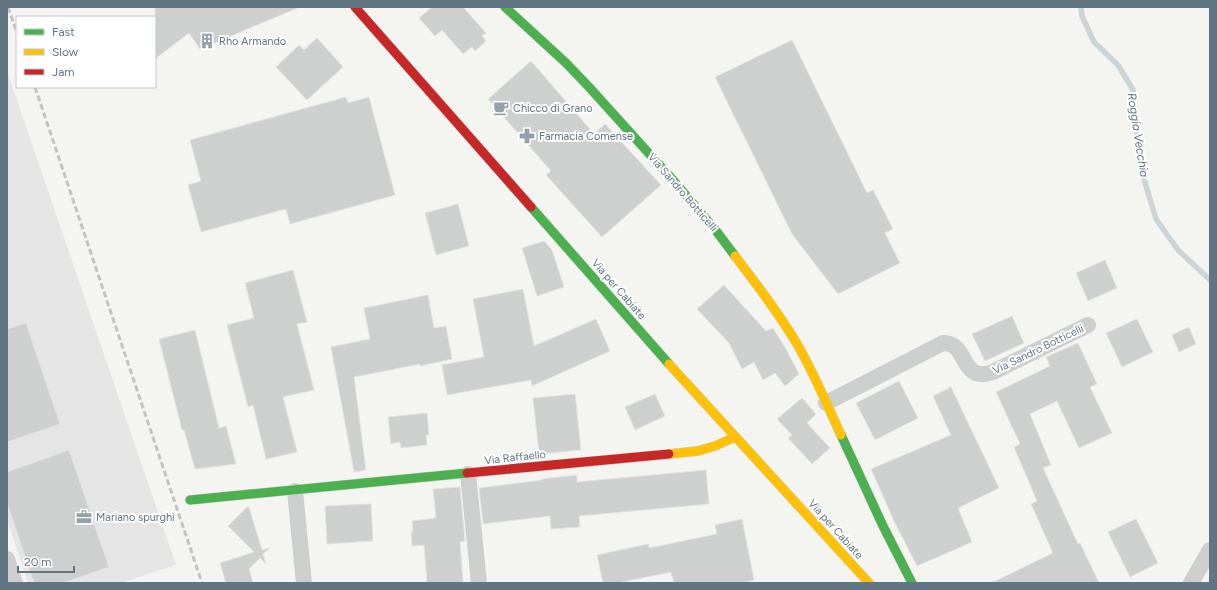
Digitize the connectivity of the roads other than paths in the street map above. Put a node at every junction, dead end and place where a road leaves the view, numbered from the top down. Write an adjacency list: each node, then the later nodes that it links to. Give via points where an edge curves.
1 (355, 7): 5 (street, Via per Cabiate)
2 (505, 7): 4 (street, Via Sandro Botticelli, via 589,87 701,213 785,323)
3 (1088, 325): 4 (street, Via Sandro Botticelli, via 992,372 982,374 968,368 957,347 944,343)
4 (826, 403): 15 (street, Via Sandro Botticelli)
5 (735, 437): 6 (street, Via Raffaello, via 698,451); 14 (street, Via per Cabiate)
6 (468, 474): 7 (street, Via Raffaello); 13 (street)
7 (295, 491): 8 (street, Via Raffaello); 12 (street)
8 (190, 500)
9 (1210, 550): 16 (street)
10 (7, 559): 11 (street)
11 (16, 583)
12 (304, 583)
13 (479, 583)
14 (869, 583)
15 (912, 583)
16 (1191, 583)

